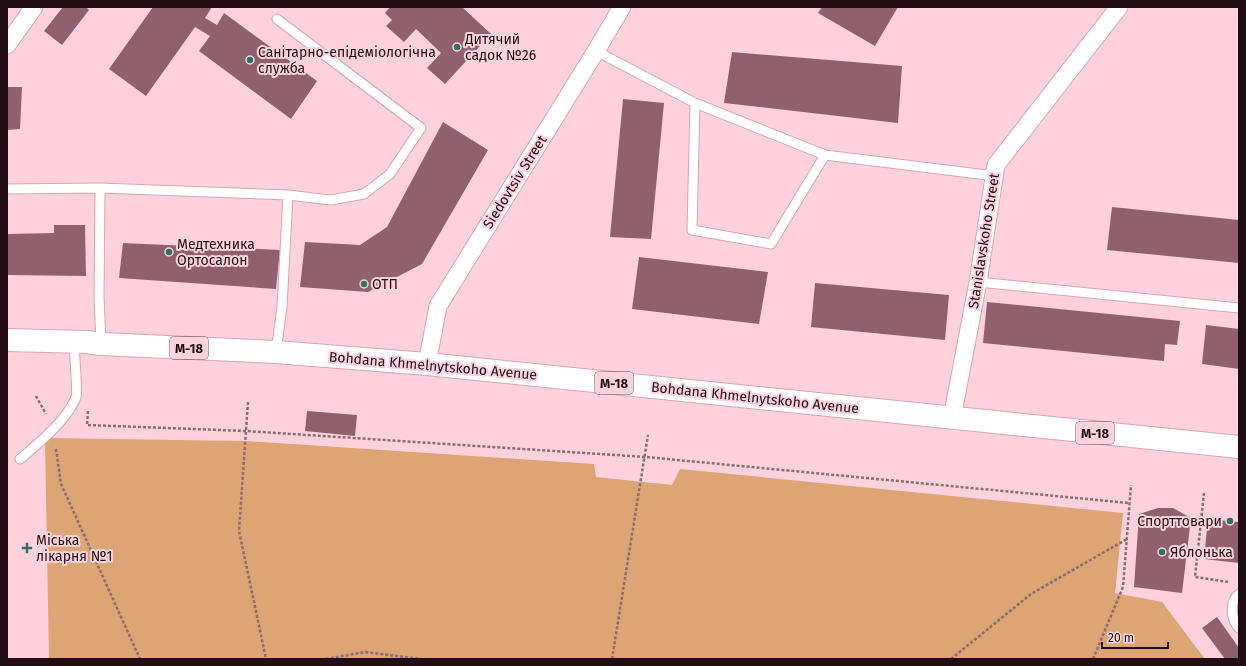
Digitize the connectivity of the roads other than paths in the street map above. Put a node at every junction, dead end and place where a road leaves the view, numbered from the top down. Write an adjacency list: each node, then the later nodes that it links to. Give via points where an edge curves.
1 (34, 7): 5 (street)
2 (622, 7): 6 (street, Siedovtsiv Street)
3 (1119, 7): 9 (street, Stanislavskoho Street, via 996,166)
4 (277, 19): 12 (lane, via 421,128 390,174 364,194 331,200)
5 (7, 45)
6 (596, 51): 7 (lane); 19 (street, Siedovtsiv Street, via 438,306)
7 (695, 103): 8 (lane); 8 (lane, via 692,230 771,244)
8 (825, 155): 9 (lane)
9 (995, 176): 13 (street, Stanislavskoho Street)
10 (100, 188): 11 (lane); 12 (lane); 17 (lane)
11 (7, 189)
12 (288, 195): 18 (lane, via 282,307)
13 (978, 282): 14 (lane); 20 (street, Stanislavskoho Street)
14 (1239, 308)
15 (7, 340): 16 (highway, Bohdana Khmelnytskoho Avenue / М-18)
16 (74, 342): 17 (highway, Bohdana Khmelnytskoho Avenue / М-18); 22 (lane, via 76,396 53,428)
17 (101, 344): 18 (highway, Bohdana Khmelnytskoho Avenue / М-18)
18 (276, 352): 19 (highway, Bohdana Khmelnytskoho Avenue / М-18)
19 (427, 364): 20 (highway, Bohdana Khmelnytskoho Avenue / М-18)
20 (952, 418): 21 (highway, Bohdana Khmelnytskoho Avenue / М-18)
21 (1239, 447)
22 (20, 459)
23 (1239, 594): 24 (lane, via 1235,597 1232,611)
24 (1239, 628)

